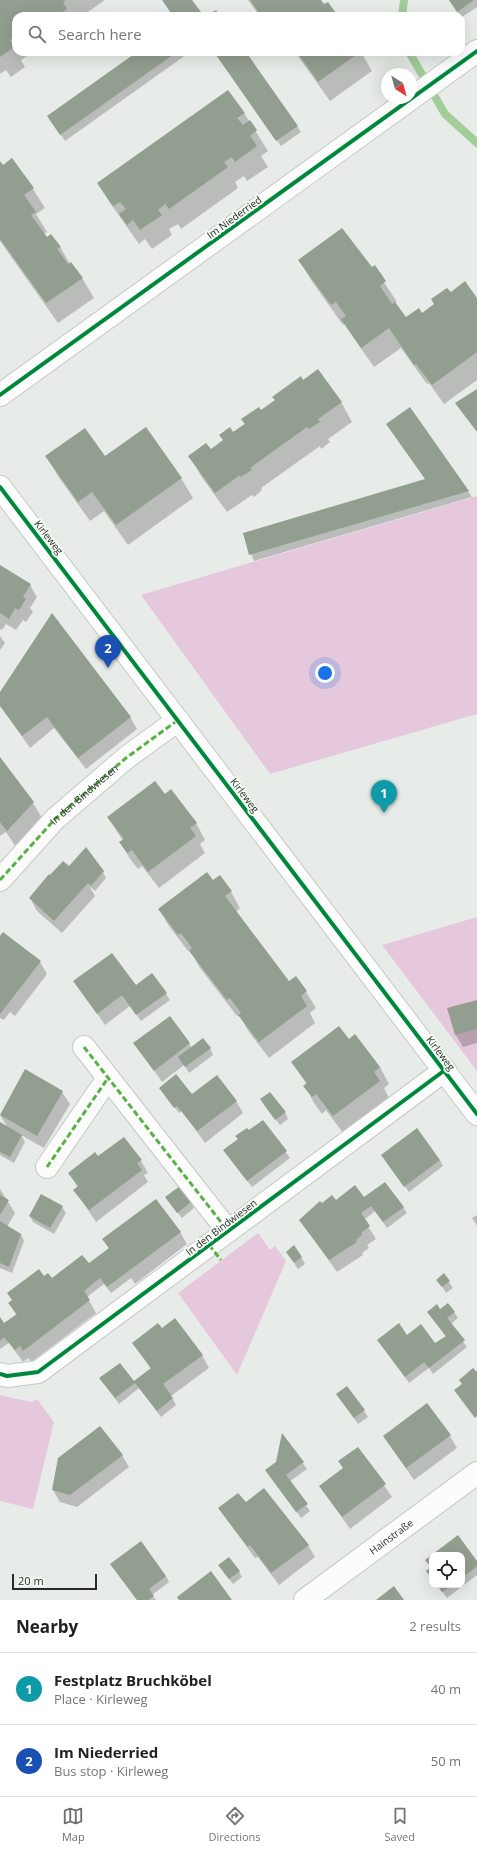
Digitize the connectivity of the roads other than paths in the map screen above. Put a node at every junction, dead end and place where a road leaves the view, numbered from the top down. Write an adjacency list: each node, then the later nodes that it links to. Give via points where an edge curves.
1 (477, 51): 2 (street, Im Niederried)
2 (0, 395)
3 (0, 488): 4 (street, Kirleweg)
4 (178, 720): 5 (street, In den Bindwiesen, via 126,758 55,819); 7 (street, Kirleweg)
5 (0, 880)
6 (84, 1047): 8 (street, In den Bindwiesen)
7 (444, 1070): 9 (street, Kirleweg); 11 (street, In den Bindwiesen)
8 (108, 1078): 10 (street); 11 (street, In den Bindwiesen)
9 (477, 1114)
10 (47, 1167)
11 (228, 1231): 12 (street, In den Bindwiesen, via 38,1372 7,1376)
12 (0, 1374)
13 (477, 1473): 14 (street, Hainstraße)
14 (305, 1600)

